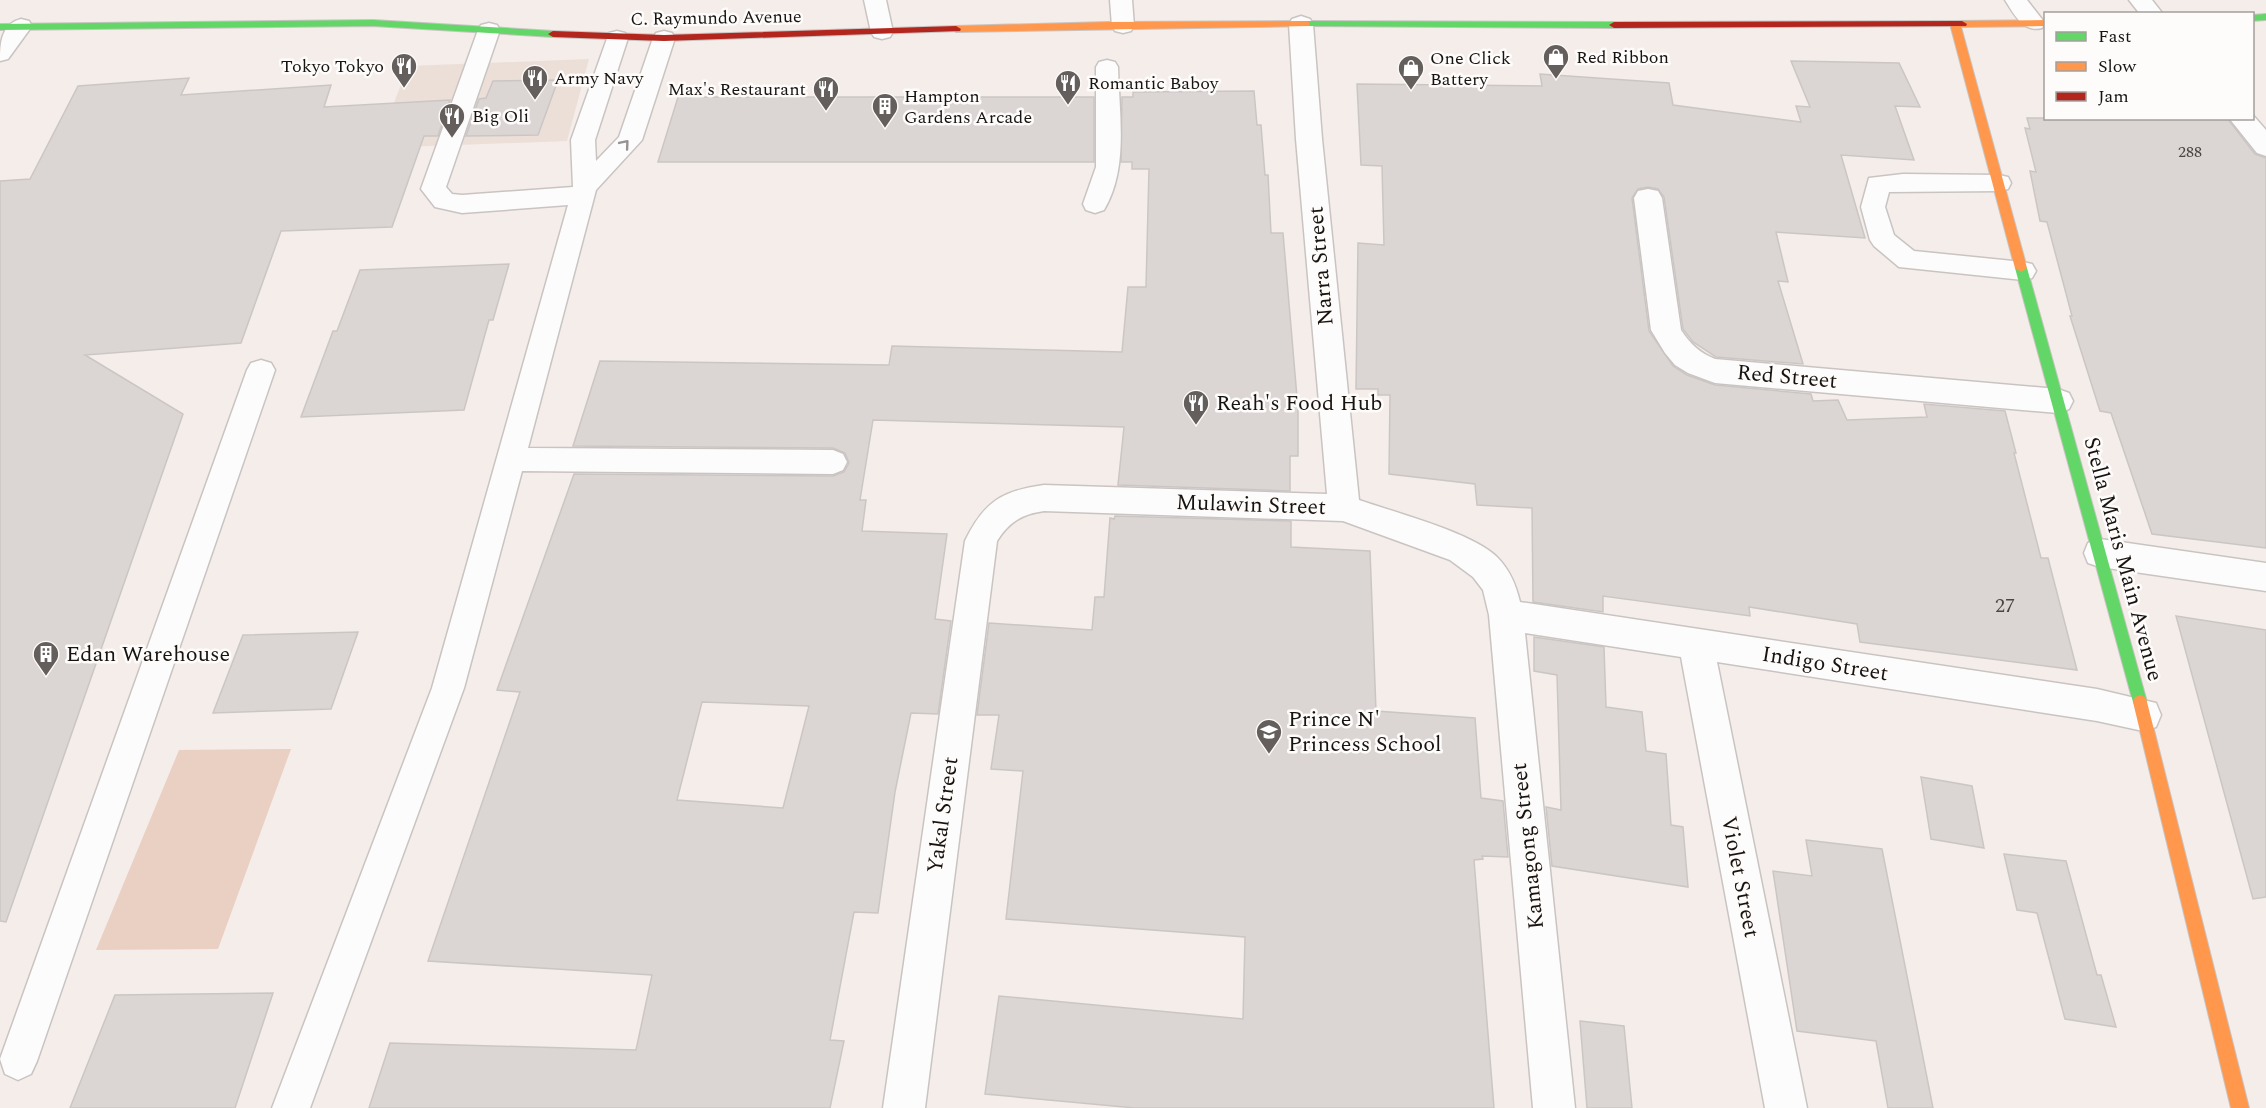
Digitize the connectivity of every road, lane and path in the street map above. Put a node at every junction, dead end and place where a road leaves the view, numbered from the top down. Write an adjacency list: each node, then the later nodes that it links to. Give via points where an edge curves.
1 (875, 0): 16 (lane)
2 (1121, 0): 12 (lane)
3 (2016, 0): 8 (lane)
4 (2140, 0): 7 (lane)
5 (1646, 8): 11 (main road)
6 (1725, 9): 13 (main road)
7 (2150, 12)
8 (2040, 23): 10 (main road, C. Raymundo Avenue)
9 (1301, 24): 11 (main road, C. Raymundo Avenue); 12 (main road, C. Raymundo Avenue); 32 (street, Narra Street)
10 (1955, 24): 13 (main road, C. Raymundo Avenue); 23 (main road, Stella Maris Main Avenue)
11 (1650, 25): 13 (main road, C. Raymundo Avenue)
12 (1123, 26): 16 (main road, C. Raymundo Avenue)
13 (1733, 26)
14 (10, 27): 15 (main road, C. Raymundo Avenue, via 373,23); 19 (lane)
15 (489, 30): 17 (main road, C. Raymundo Avenue); 24 (lane, via 433,189 444,201 462,204)
16 (882, 32): 18 (main road, C. Raymundo Avenue)
17 (616, 38): 18 (main road, C. Raymundo Avenue); 24 (lane, via 583,140)
18 (664, 38): 24 (lane, one-way to 18, via 630,140)
19 (0, 54)
20 (1107, 67): 26 (lane, via 1108,167)
21 (2244, 120): 22 (street)
22 (2266, 147)
23 (1999, 183): 27 (main road, Stella Maris Main Avenue); 27 (lane, via 1878,184 1873,207 1883,240 1908,260)
24 (583, 191): 30 (lane)
25 (1648, 198): 29 (street, Red Street, via 1666,330 1684,358 1698,366)
26 (1095, 204)
27 (2023, 271): 29 (main road, Stella Maris Main Avenue)
28 (261, 370): 39 (lane)
29 (2058, 401): 34 (main road, Stella Maris Main Avenue)
30 (509, 459): 31 (lane); 40 (lane, via 448,687)
31 (833, 462)
32 (1344, 508): 33 (street, Mulawin Street, via 1044,498 1003,509); 36 (street, Mulawin Street, via 1462,550 1485,567)
33 (989, 523): 41 (street, Yakal Street, via 981,541)
34 (2100, 553): 35 (street); 38 (main road, Stella Maris Main Avenue)
35 (2266, 577)
36 (1502, 600): 37 (street, Indigo Street); 42 (street, Kamagong Street)
37 (1696, 645): 38 (street, Indigo Street); 43 (street, Violet Street)
38 (2143, 715): 44 (main road, Stella Maris Main Avenue)
39 (18, 1061)
40 (291, 1108)
41 (904, 1108)
42 (1554, 1108)
43 (1786, 1108)
44 (2240, 1108)

